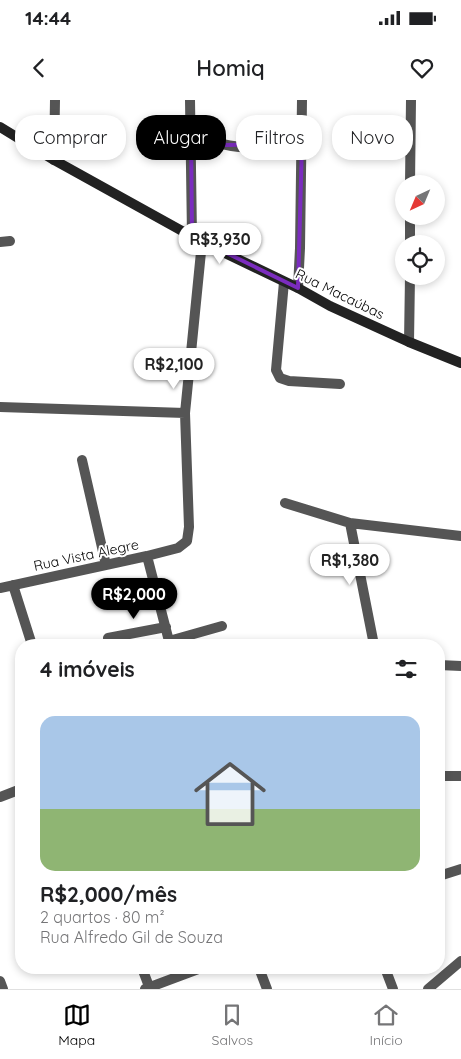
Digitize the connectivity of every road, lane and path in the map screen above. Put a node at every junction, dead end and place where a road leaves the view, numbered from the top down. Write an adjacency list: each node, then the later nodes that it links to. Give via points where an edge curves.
1 (55, 100): 5 (street)
2 (190, 100): 6 (street)
3 (302, 100): 7 (street)
4 (411, 100): 13 (street)
5 (55, 115)
6 (190, 115)
7 (302, 115)
8 (0, 126): 9 (street, Rua Macaúbas)
9 (15, 135)
10 (54, 160): 14 (street, Rua Macaúbas)
11 (191, 160): 14 (street)
12 (302, 160): 18 (street)
13 (410, 175)
14 (192, 236): 15 (street, Rua Macaúbas)
15 (202, 242): 16 (street, Rua Macaúbas); 23 (street)
16 (284, 282): 18 (street, Rua Macaúbas); 21 (street, via 276,370 280,378)
17 (410, 285): 19 (street)
18 (298, 288): 19 (street, Rua Macaúbas)
19 (409, 342): 20 (street, Rua Macaúbas)
20 (461, 363)
21 (340, 384)
22 (0, 407): 23 (street)
23 (185, 413): 28 (street, Rua Vista Alegre, via 189,535 178,548)
24 (82, 460): 29 (street)
25 (285, 503): 26 (street)
26 (350, 523): 27 (street); 38 (street)
27 (461, 536)
28 (147, 556): 29 (street, Rua Vista Alegre); 33 (street)
29 (106, 565): 30 (street, Rua Vista Alegre)
30 (13, 585): 31 (street, Rua Vista Alegre); 35 (street)
31 (0, 588)
32 (222, 626): 37 (street)
33 (166, 627): 34 (street); 36 (street)
34 (108, 638)
35 (30, 639)
36 (169, 639)
37 (182, 639)
38 (373, 639)
39 (445, 665): 40 (street)
40 (461, 666)
41 (445, 776): 42 (street)
42 (461, 776)
43 (15, 791): 44 (street)
44 (0, 797)
45 (461, 868): 46 (street)
46 (445, 874)
47 (461, 961): 57 (street)
48 (144, 974): 53 (street)
49 (185, 974): 53 (street)
50 (261, 974): 55 (street)
51 (387, 974): 56 (street)
52 (0, 981): 54 (street)
53 (148, 988)
54 (3, 989)
55 (267, 989)
56 (393, 989)
57 (428, 989)

